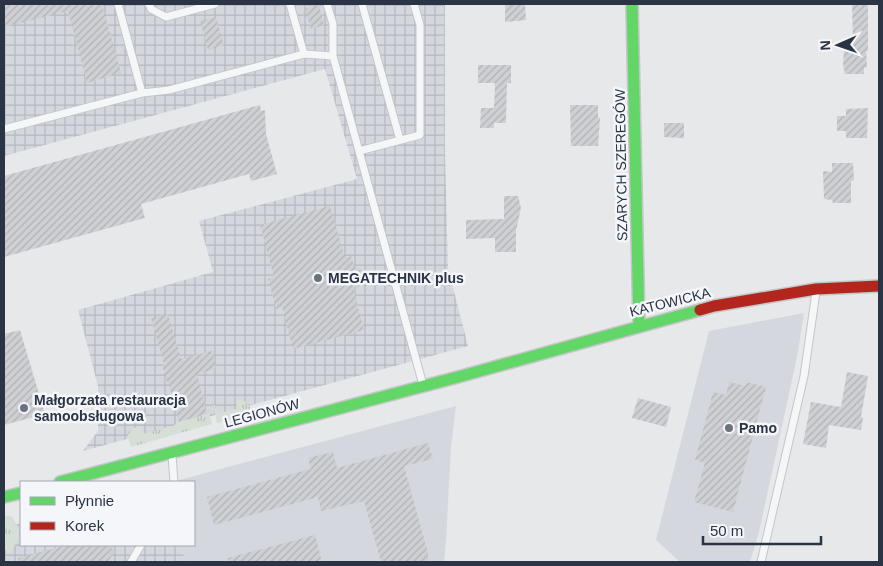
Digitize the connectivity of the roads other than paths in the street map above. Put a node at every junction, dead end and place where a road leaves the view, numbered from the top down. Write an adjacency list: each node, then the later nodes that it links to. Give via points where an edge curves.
1 (118, 4): 11 (lane)
2 (150, 4): 3 (lane, via 151,9 166,16)
3 (215, 4)
4 (290, 4): 9 (lane)
5 (327, 4): 10 (lane, via 333,24)
6 (362, 4): 13 (lane)
7 (414, 4): 13 (lane, via 420,25 420,135)
8 (632, 4): 17 (street, SZARYCH SZEREGÓW)
9 (304, 54): 10 (lane); 11 (lane, via 169,90)
10 (333, 56): 14 (lane)
11 (142, 93): 12 (lane)
12 (4, 129)
13 (400, 140): 14 (lane)
14 (359, 151): 19 (lane)
15 (879, 286): 16 (street, KATOWICKA)
16 (816, 289): 17 (street, KATOWICKA, via 714,306); 27 (lane, via 804,376)
17 (639, 326): 18 (street, KATOWICKA)
18 (472, 372): 19 (street, LEGIONÓW)
19 (423, 386): 20 (street, LEGIONÓW)
20 (171, 453): 21 (street, LEGIONÓW); 22 (lane)
21 (64, 481)
22 (174, 481)
23 (20, 493): 24 (street)
24 (4, 498)
25 (140, 546): 26 (lane)
26 (131, 562)
27 (761, 562)

